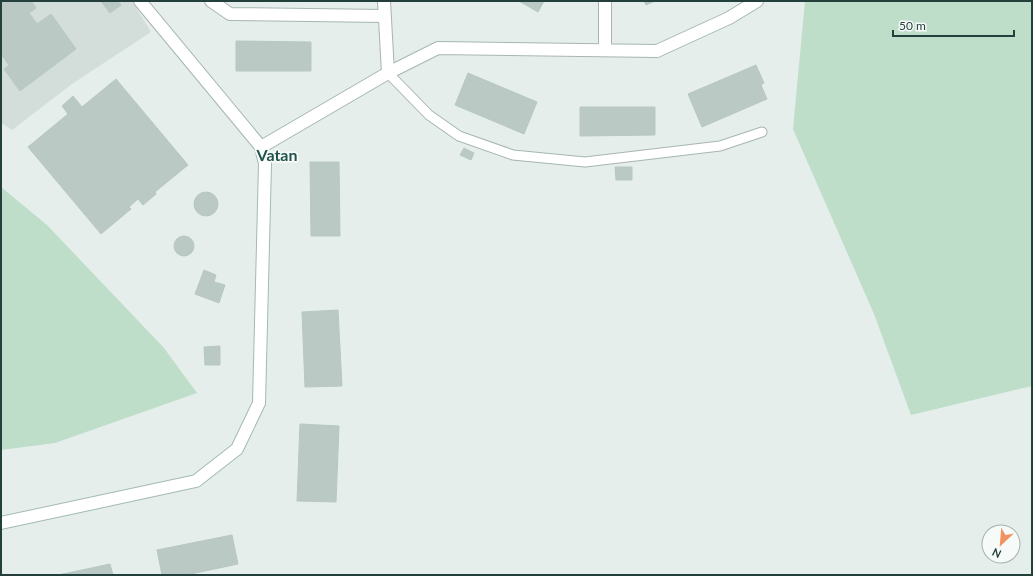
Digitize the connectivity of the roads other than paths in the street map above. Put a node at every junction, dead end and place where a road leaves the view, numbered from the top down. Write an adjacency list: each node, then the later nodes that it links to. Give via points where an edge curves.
1 (140, 1): 10 (street)
2 (211, 1): 6 (street, via 230,14)
3 (384, 1): 6 (street)
4 (604, 1): 7 (street)
5 (757, 1): 7 (street, via 728,18 657,51)
6 (384, 16): 8 (street)
7 (605, 50): 8 (street, via 438,48)
8 (388, 73): 9 (lane, via 429,115 459,136 513,155 585,162 720,146); 10 (street)
9 (762, 132)
10 (261, 147): 11 (street, via 265,164 259,403 237,450 196,481)
11 (1, 523)

